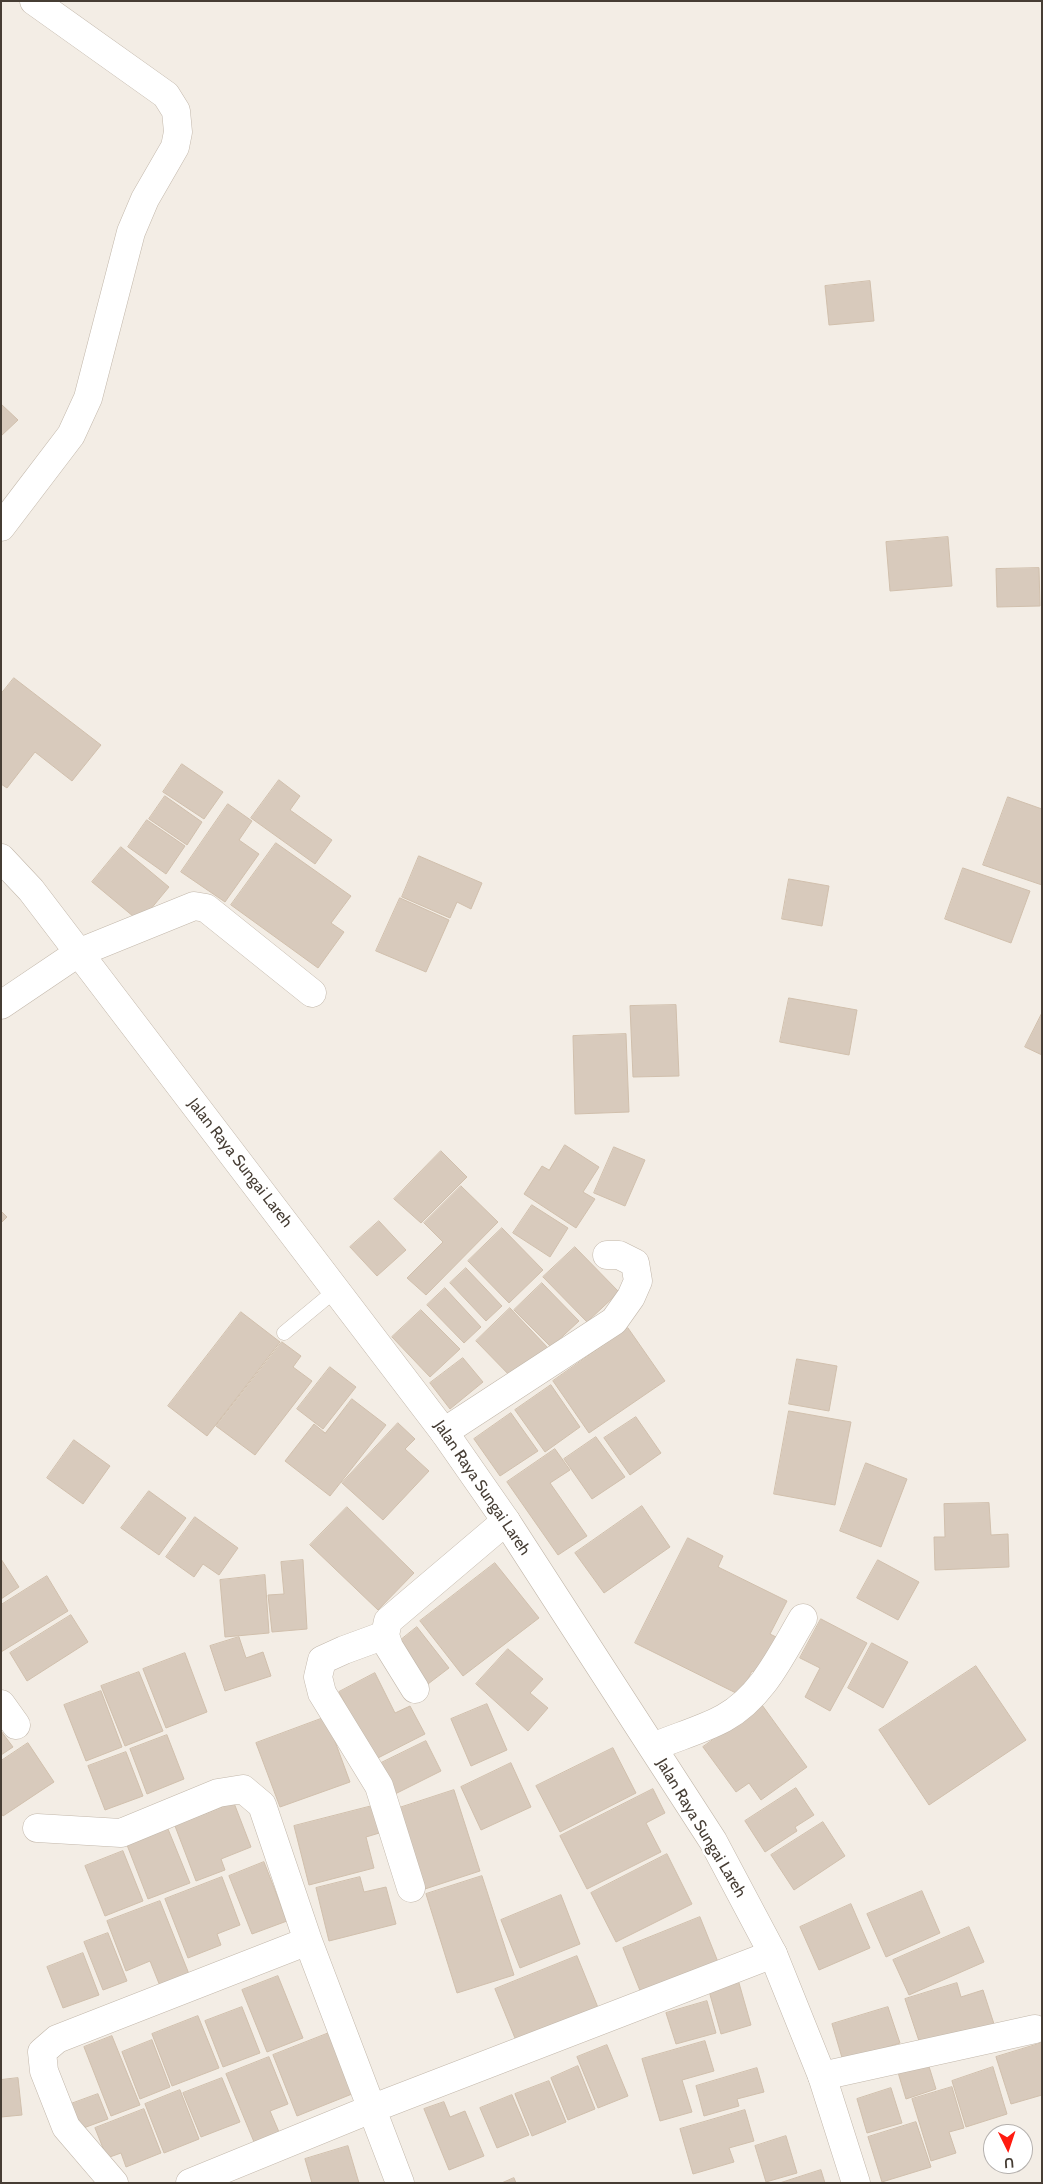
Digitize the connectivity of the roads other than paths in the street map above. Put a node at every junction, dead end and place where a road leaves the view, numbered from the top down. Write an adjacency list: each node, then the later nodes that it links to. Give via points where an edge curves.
1 (34, 1): 2 (street, via 166,95 176,111 178,132 175,147 145,199 131,232 88,398 71,435)
2 (1, 527)
3 (1, 858): 4 (street, Jalan Raya Sungai Lareh, via 31,890)
4 (78, 952): 5 (street, via 200,906); 6 (street); 8 (street, Jalan Raya Sungai Lareh)
5 (312, 993)
6 (1, 1005)
7 (607, 1256): 10 (street, via 619,1255 635,1263 638,1280 614,1321)
8 (337, 1289): 9 (lane); 10 (street, Jalan Raya Sungai Lareh)
9 (284, 1333)
10 (444, 1432): 11 (street, Jalan Raya Sungai Lareh)
11 (506, 1521): 13 (street, via 388,1620); 15 (street, Jalan Raya Sungai Lareh)
12 (803, 1618): 15 (street, via 768,1677 750,1699 723,1718)
13 (385, 1635): 14 (street); 17 (street, via 322,1660 318,1677 322,1693 379,1786)
14 (415, 1689)
15 (653, 1747): 19 (street, Jalan Raya Sungai Lareh, via 713,1841)
16 (37, 1828): 18 (street, via 121,1833 218,1793 243,1789 262,1805)
17 (411, 1888)
18 (308, 1941): 22 (street); 23 (street, via 57,2039 42,2052 44,2071 66,2127)
19 (772, 1954): 21 (street, Jalan Raya Sungai Lareh); 22 (street)
20 (1035, 2029): 21 (street)
21 (822, 2076): 26 (street, Jalan Raya Sungai Lareh)
22 (371, 2109): 24 (street); 25 (street)
23 (114, 2183)
24 (190, 2183)
25 (400, 2183)
26 (856, 2183)

